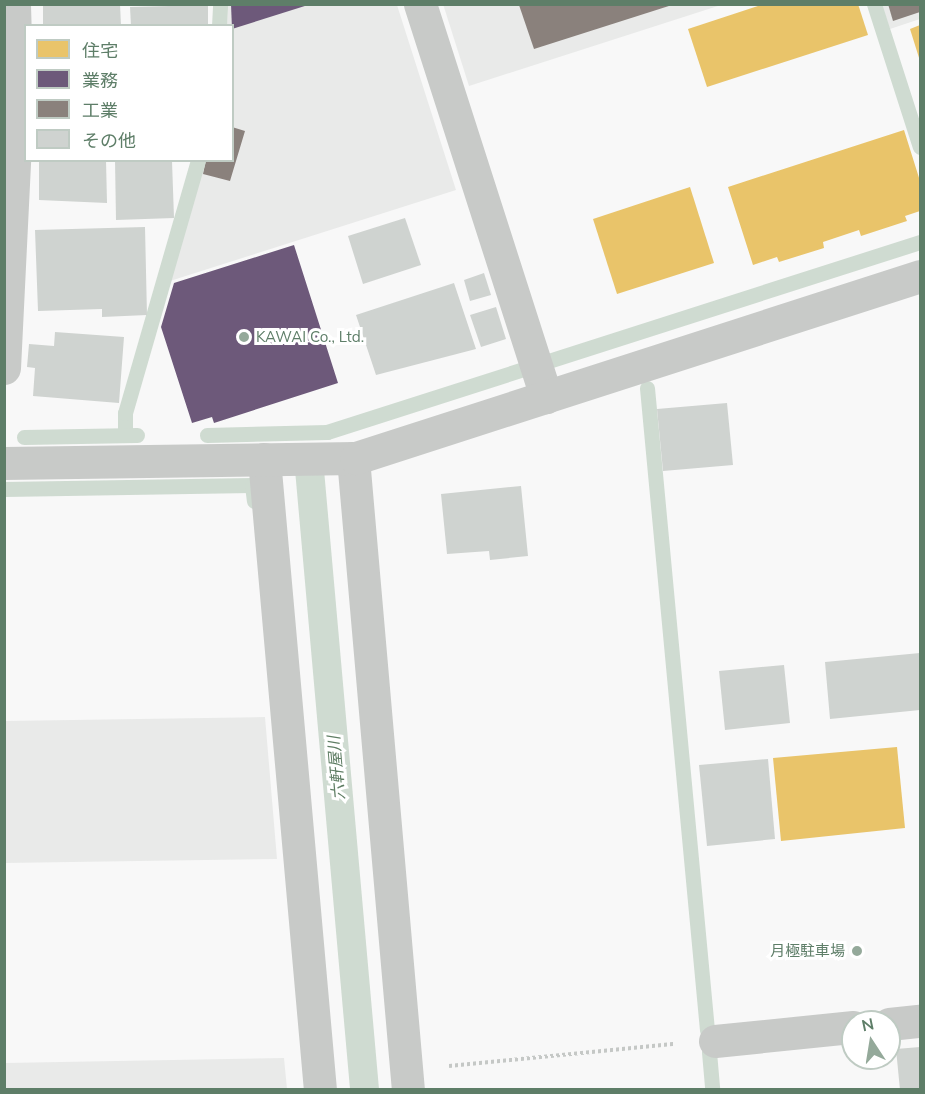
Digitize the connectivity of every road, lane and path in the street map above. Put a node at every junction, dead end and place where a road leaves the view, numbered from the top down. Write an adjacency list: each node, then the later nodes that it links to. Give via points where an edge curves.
1 (14, 4): 3 (street)
2 (420, 4): 6 (street)
3 (16, 106): 5 (street)
4 (921, 276): 6 (street)
5 (4, 368)
6 (546, 396): 7 (street)
7 (347, 458): 8 (street); 14 (street)
8 (270, 459): 9 (street); 15 (street)
9 (4, 463)
10 (921, 1021): 11 (street)
11 (901, 1023)
12 (841, 1028): 13 (street)
13 (715, 1041): 14 (path)
14 (408, 1080)
15 (320, 1089)

